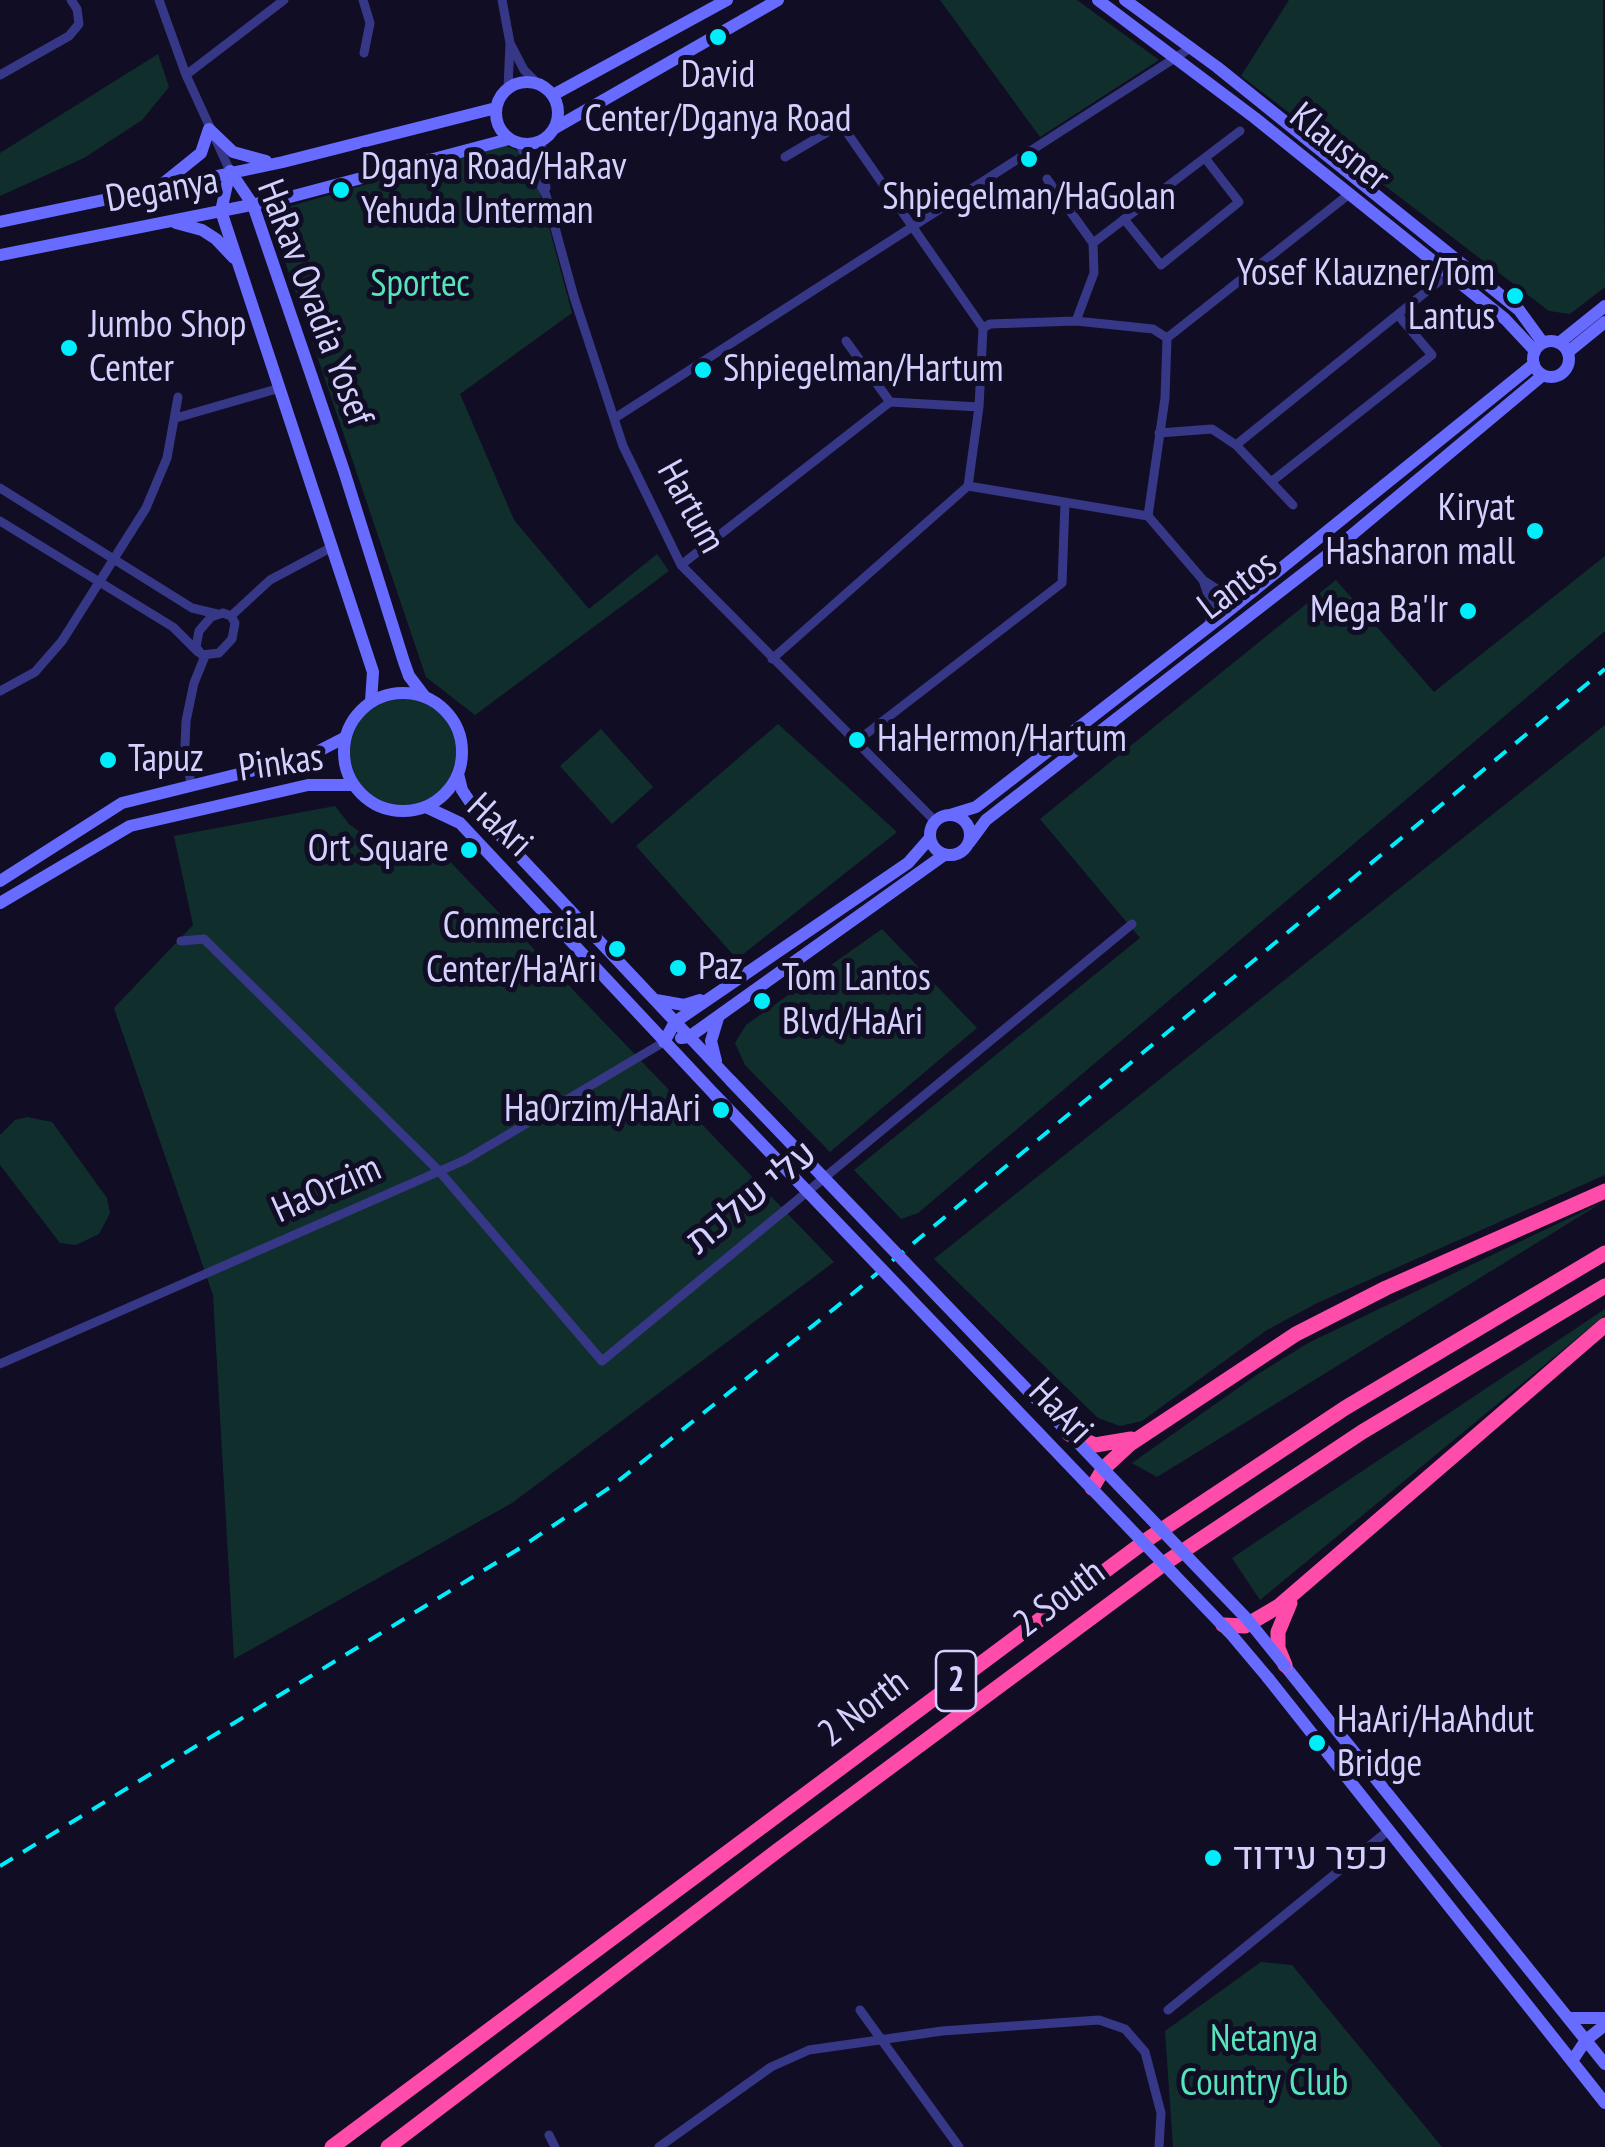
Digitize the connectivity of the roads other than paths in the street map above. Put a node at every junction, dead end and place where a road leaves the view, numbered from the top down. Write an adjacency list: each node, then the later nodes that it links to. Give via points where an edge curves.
1 (70, 0): 14 (street, via 79,24 68,36)
2 (159, 0): 15 (street)
3 (284, 0): 15 (street)
4 (363, 0): 12 (street, via 370,24)
5 (502, 0): 10 (street)
6 (727, 0): 18 (main road)
7 (778, 0): 20 (main road)
8 (1098, 0): 13 (main road, Klausner)
9 (1125, 0): 11 (main road, Klausner)
10 (510, 43): 16 (street); 17 (street)
11 (1192, 47): 13 (street); 53 (main road, Klausner, via 1519,310)
12 (364, 53)
13 (1176, 57): 32 (main road, Klausner); 39 (street)
14 (0, 75)
15 (186, 75): 21 (street)
16 (537, 83): 17 (main road); 18 (main road)
17 (508, 88): 19 (main road)
18 (552, 95): 20 (main road)
19 (496, 108): 23 (main road, via 497,122); 27 (main road, Deganya)
20 (555, 128): 24 (main road)
21 (209, 129): 27 (main road, via 246,158); 28 (street); 30 (main road, via 201,153)
22 (1240, 131): 26 (street)
23 (514, 141): 24 (main road); 31 (street, Hartum); 33 (main road, Deganya)
24 (541, 141): 31 (street, Hartum)
25 (785, 157): 39 (street, via 840,124)
26 (1206, 158): 36 (street); 36 (street, via 1239,202 1160,265)
27 (283, 162): 28 (main road, Deganya)
28 (230, 171): 30 (main road, Deganya); 34 (main road, HaRav Ovadia Yosef); 35 (main road, HaRav Ovadia Yosef)
29 (1047, 179): 41 (street)
30 (157, 187): 38 (main road, Deganya)
31 (546, 195): 59 (street, Hartum)
32 (1348, 195): 44 (main road, Klausner); 50 (street)
33 (286, 198): 34 (main road, Deganya); 40 (main road, via 266,215)
34 (253, 205): 35 (main road, Deganya); 40 (main road, HaRav Ovadia Yosef)
35 (221, 211): 37 (main road, Deganya); 43 (main road, HaRav Ovadia Yosef)
36 (1124, 219): 41 (street)
37 (164, 221): 42 (main road, Deganya); 43 (main road, via 202,230)
38 (0, 222)
39 (911, 227): 49 (street); 59 (street)
40 (263, 234): 81 (main road, HaRav Ovadia Yosef, via 404,662)
41 (1092, 242): 47 (street, via 1094,273)
42 (0, 254)
43 (240, 266): 54 (main road, HaRav Ovadia Yosef)
44 (1448, 274): 46 (street); 53 (main road, Klausner, via 1504,319)
45 (1605, 306): 52 (main road)
46 (1398, 315): 61 (street); 62 (street, via 1432,356)
47 (1076, 321): 49 (street); 50 (street, via 1153,329)
48 (1605, 322): 52 (main road)
49 (984, 328): 57 (street)
50 (1167, 338): 60 (street)
51 (846, 340): 56 (street)
52 (1563, 347): 53 (main road); 53 (main road, via 1569,361 1553,378)
53 (1538, 358): 74 (main road, Lantos); 92 (main road, Lantos, via 1336,549 986,820)
54 (280, 388): 58 (street); 69 (main road, HaRav Ovadia Yosef)
55 (178, 396): 58 (street)
56 (890, 402): 57 (street); 71 (street)
57 (979, 407): 63 (street)
58 (176, 418): 70 (street, via 156,489)
59 (615, 418): 71 (street, Hartum)
60 (1160, 433): 61 (street, via 1212,429); 67 (street)
61 (1236, 445): 62 (street)
62 (1271, 482): 66 (street)
63 (968, 486): 65 (street); 79 (street)
64 (0, 488): 70 (street)
65 (1065, 504): 67 (street); 84 (street, via 1062,583)
66 (1293, 505)
67 (1148, 516): 72 (street)
68 (0, 520): 73 (street)
69 (332, 547): 76 (street, via 281,573); 82 (main road, HaRav Ovadia Yosef, via 372,672)
70 (113, 559): 73 (street); 75 (street, via 192,608)
71 (681, 565): 79 (street, Hartum)
72 (1203, 580): 74 (street, via 1226,595); 77 (street)
73 (99, 582): 78 (street, via 173,627); 80 (street, via 35,672)
74 (1245, 597): 77 (main road, Lantos)
75 (217, 614): 76 (street); 78 (street, via 198,631)
76 (230, 616): 78 (street, via 230,642 219,653)
77 (1209, 626): 89 (main road, Lantos, via 976,807)
78 (201, 654): 86 (street, via 186,721)
79 (772, 659): 84 (street, Hartum)
80 (0, 691)
81 (426, 697): 82 (main road, via 398,692); 85 (main road, via 458,729)
82 (371, 701): 83 (main road)
83 (344, 738): 86 (main road, via 307,757); 87 (main road)
84 (857, 741): 90 (street, Hartum)
85 (458, 774): 88 (main road); 99 (main road, HaAri, via 474,808)
86 (191, 785): 94 (main road, via 122,803)
87 (354, 785): 88 (main road, via 390,810); 95 (main road, Pinkas, via 308,785 130,826)
88 (426, 807): 103 (main road, HaAri, via 460,823)
89 (950, 815): 90 (main road); 92 (main road, via 967,824)
90 (935, 822): 91 (main road)
91 (930, 838): 93 (main road); 98 (main road, via 908,863)
92 (970, 843): 93 (main road)
93 (944, 855): 100 (main road)
94 (0, 881)
95 (0, 902)
96 (1132, 924): 105 (street, עלי שלכת, via 602,1360)
97 (180, 941): 105 (street, via 204,939)
98 (712, 997): 99 (main road, via 684,1004); 101 (main road)
99 (654, 999): 101 (main road, HaAri)
100 (720, 1014): 102 (main road); 104 (main road, via 711,1032)
101 (675, 1022): 102 (main road, HaAri); 103 (main road)
102 (688, 1036): 103 (main road); 104 (main road, HaAri)
103 (664, 1042): 105 (street, HaOrzim); 114 (main road, HaAri, bridge)
104 (718, 1068): 112 (main road, HaAri, bridge)
105 (440, 1172): 110 (street, HaOrzim)
106 (1605, 1191): 111 (highway, via 1322,1319)
107 (1605, 1253): 131 (highway, 2 North / 2, via 1346,1408 1165,1528)
108 (1605, 1286): 132 (highway, 2 South / 2, via 1346,1442 1165,1562)
109 (1605, 1326): 115 (highway)
110 (0, 1364)
111 (1149, 1432): 112 (highway, via 1104,1445); 113 (highway)
112 (1069, 1434): 113 (main road, HaAri, bridge)
113 (1103, 1470): 114 (highway, bridge); 116 (main road, HaAri, bridge)
114 (1092, 1488): 117 (main road, HaAri, bridge)
115 (1307, 1582): 116 (highway); 118 (highway, via 1278,1632)
116 (1250, 1624): 117 (highway, bridge); 118 (main road, HaAri, bridge)
117 (1223, 1625): 119 (main road, HaAri, bridge)
118 (1285, 1665): 122 (main road, HaAri)
119 (1390, 1830): 121 (street); 127 (main road, HaAri)
120 (860, 2010): 125 (street)
121 (1168, 2010)
122 (1569, 2018): 123 (main road); 126 (main road, HaAri)
123 (1605, 2018)
124 (1605, 2025): 126 (main road)
125 (880, 2038): 134 (street, via 822,2046 783,2060); 135 (street); 136 (street, via 1112,2022 1144,2052 1156,2091)
126 (1595, 2045): 127 (main road); 128 (main road, HaAri)
127 (1572, 2062): 129 (main road, HaAri)
128 (1605, 2064)
129 (1605, 2103)
130 (548, 2134): 133 (street)
131 (332, 2147)
132 (388, 2147)
133 (554, 2147)
134 (659, 2147)
135 (959, 2147)
136 (1159, 2147)

